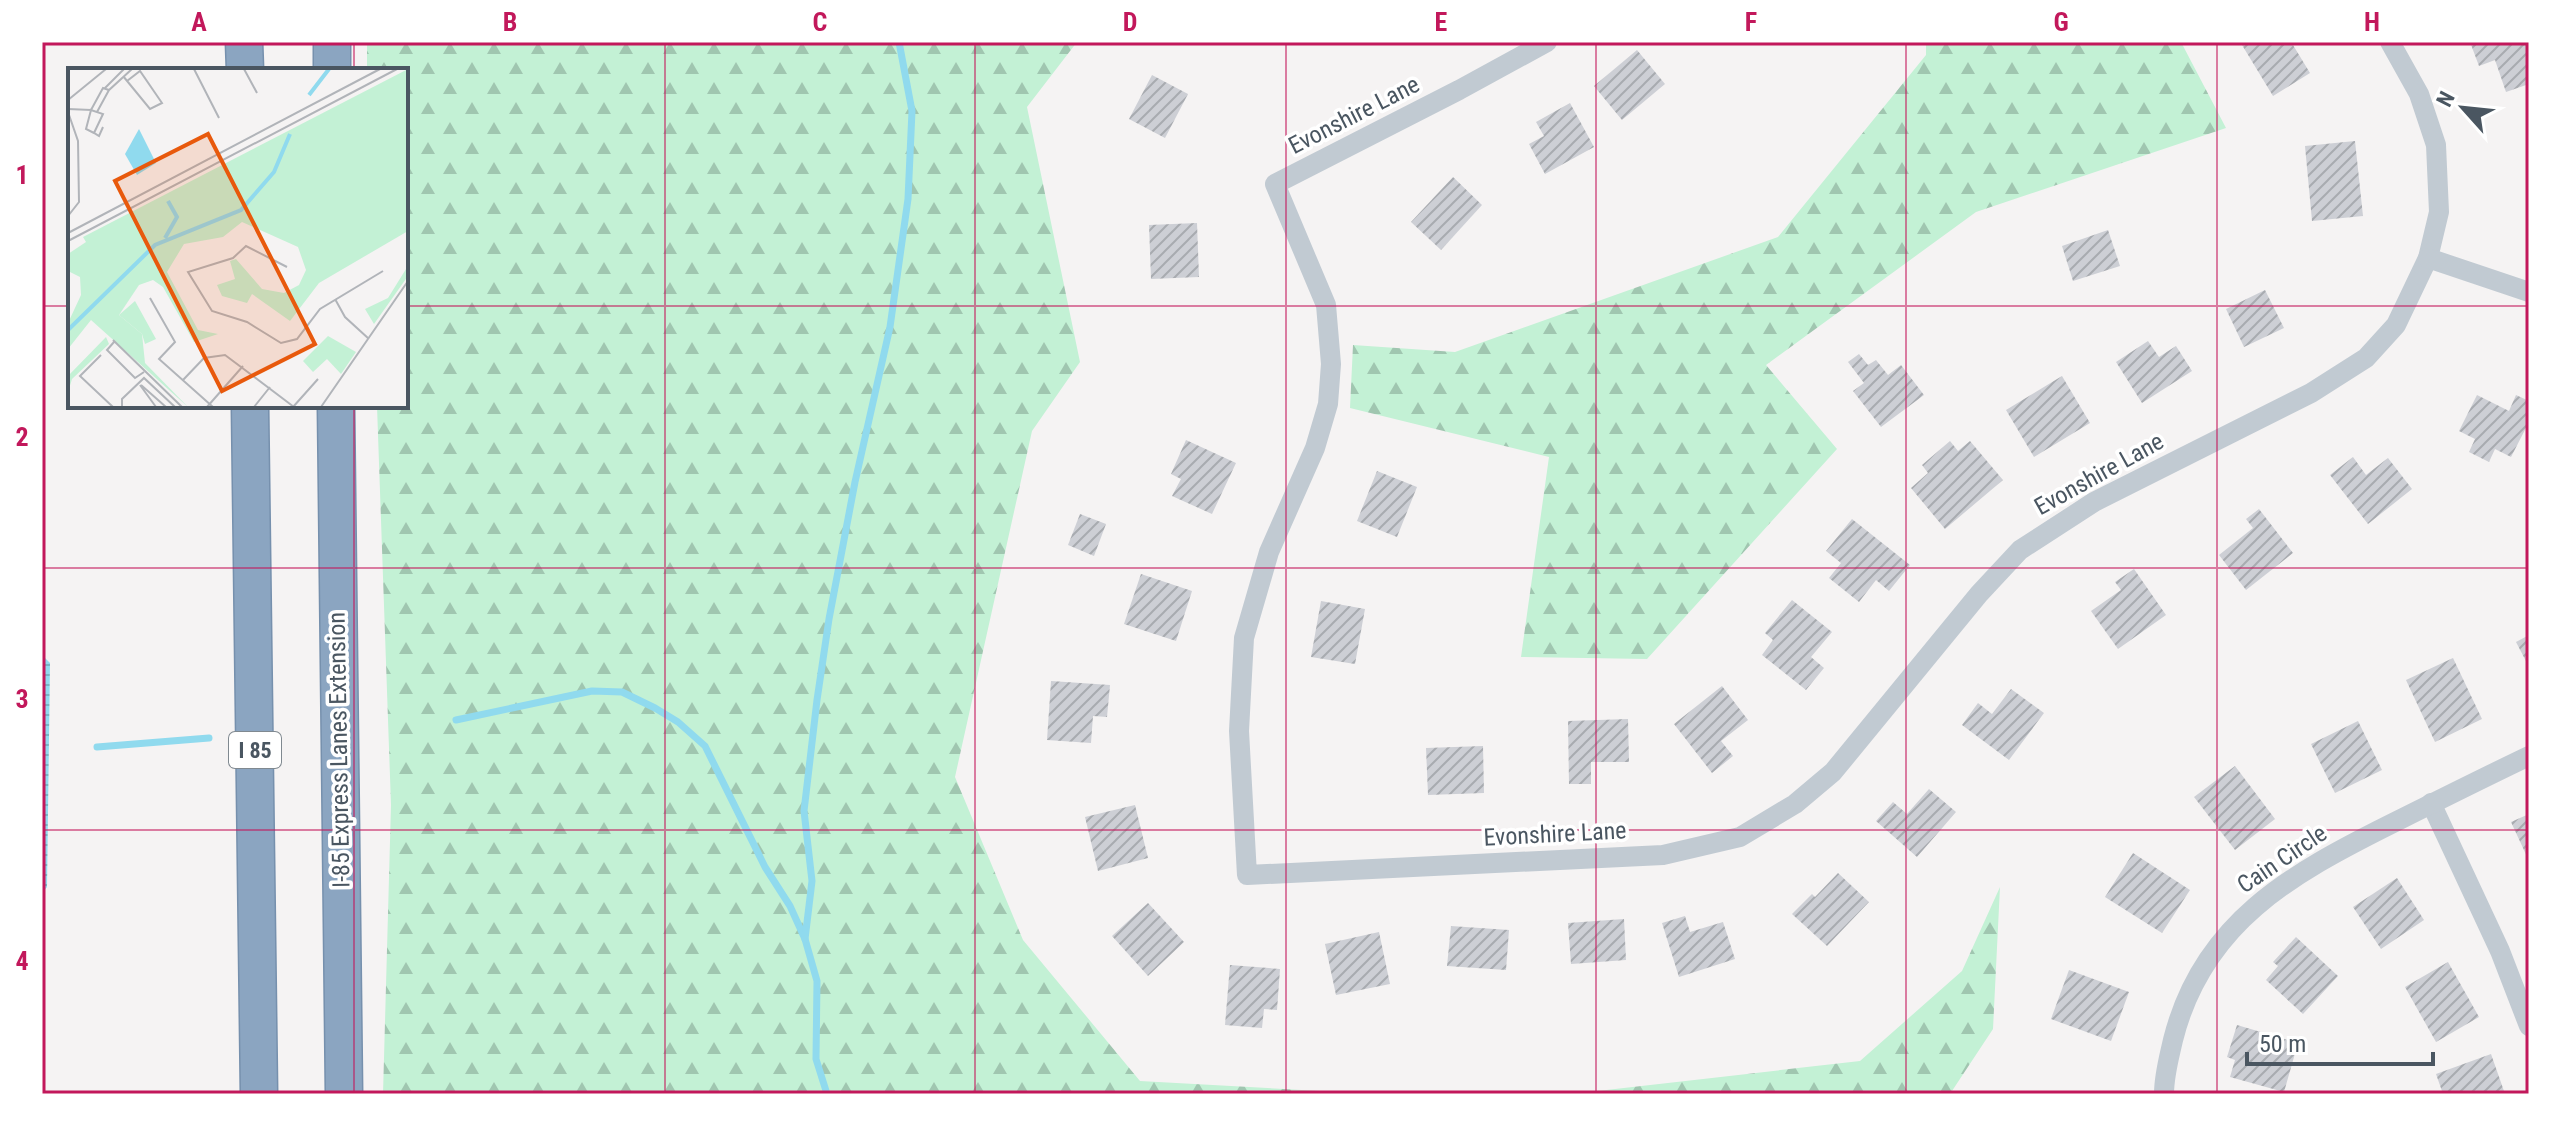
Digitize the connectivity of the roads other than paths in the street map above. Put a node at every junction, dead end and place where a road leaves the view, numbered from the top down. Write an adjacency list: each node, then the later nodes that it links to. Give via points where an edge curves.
1 (244, 42): 5 (highway)
2 (332, 42): 6 (highway)
3 (1547, 42): 7 (street, Evonshire Lane, via 1275,184 1326,305 1331,364 1328,404 1315,448 1269,552 1244,638 1239,731 1247,875 1663,855 1740,837 1795,804 1833,772 2020,550 2094,502 2311,393 2366,358 2396,325)
4 (2390, 42): 7 (street, Evonshire Lane, via 2419,94 2436,145 2439,212)
5 (245, 68)
6 (332, 68)
7 (2428, 258): 8 (street)
8 (2529, 292)
9 (250, 408): 14 (highway, I 85)
10 (336, 408): 15 (highway, I-85 Express Lanes Extension)
11 (2529, 756): 12 (street, Cain Circle)
12 (2431, 803): 13 (street); 16 (street, Cain Circle, via 2323,858 2267,895 2237,924 2207,960 2179,1019)
13 (2529, 1026)
14 (259, 1094)
15 (344, 1094)
16 (2164, 1094)

